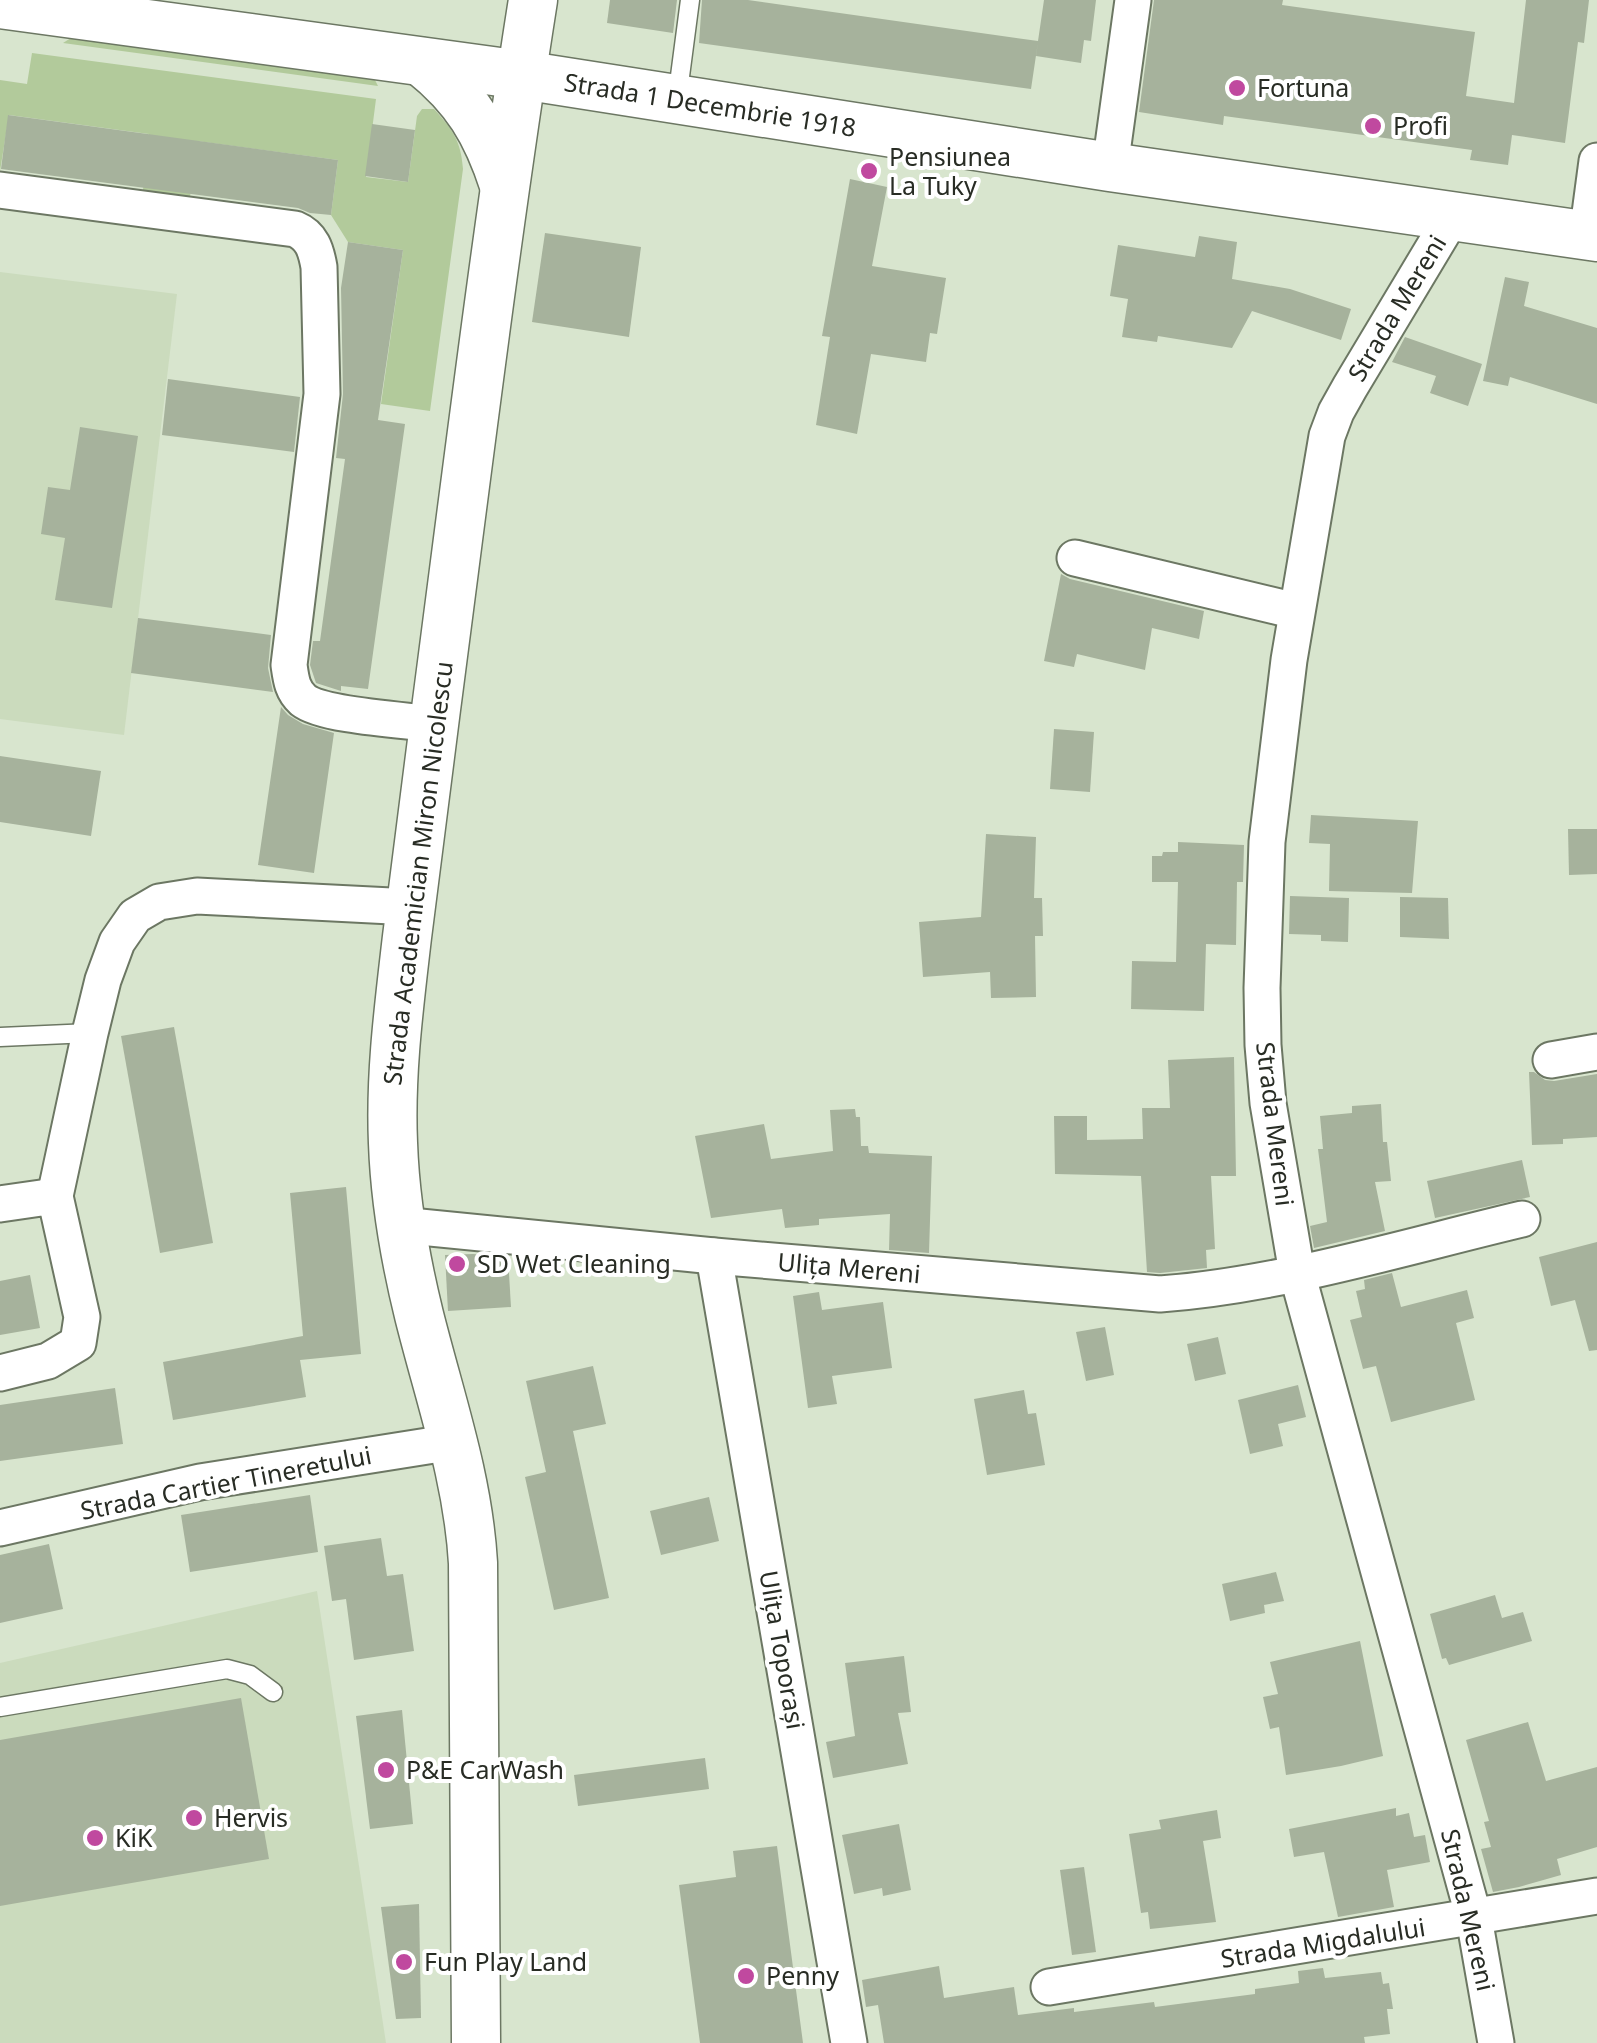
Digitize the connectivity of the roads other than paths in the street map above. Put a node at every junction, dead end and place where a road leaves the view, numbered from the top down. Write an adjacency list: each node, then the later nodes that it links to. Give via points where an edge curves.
1 (533, 0): 6 (street, Strada Academician Miron Nicolescu)
2 (690, 0): 7 (lane)
3 (1133, 0): 9 (street)
4 (0, 4): 5 (street, Strada 1 Decembrie 1918)
5 (422, 62): 6 (street, Strada 1 Decembrie 1918); 10 (street, via 470,111)
6 (522, 76): 7 (street, Strada 1 Decembrie 1918); 10 (street, Strada Academician Miron Nicolescu)
7 (677, 100): 9 (street, Strada 1 Decembrie 1918)
8 (1597, 161): 13 (street)
9 (1110, 167): 12 (street, Strada 1 Decembrie 1918)
10 (504, 188): 16 (street, Strada Academician Miron Nicolescu)
11 (0, 190): 16 (street, via 306,234 319,268 322,394 289,665 292,686 304,702 323,709)
12 (1452, 217): 13 (street, Strada 1 Decembrie 1918); 15 (street, Strada Mereni, via 1336,412)
13 (1592, 237)
14 (1076, 558): 15 (street)
15 (1296, 611): 27 (street, Strada Mereni, via 1266,842 1262,988 1268,1103)
16 (434, 724): 17 (street, Strada Academician Miron Nicolescu)
17 (411, 907): 18 (street, via 196,896 159,902 135,916 117,942); 25 (street, Strada Academician Miron Nicolescu, via 392,1086)
18 (90, 1033): 19 (lane); 22 (street)
19 (0, 1037)
20 (1597, 1052): 21 (street)
21 (1551, 1060)
22 (56, 1196): 23 (street); 28 (street, via 82,1317 78,1343 48,1361)
23 (0, 1204)
24 (1522, 1219): 27 (street, Ulița Mereni)
25 (400, 1225): 26 (street, Ulița Mereni); 29 (street, Strada Academician Miron Nicolescu)
26 (714, 1256): 27 (street, Ulița Mereni, via 1160,1294); 37 (street, Ulița Toporași)
27 (1297, 1272): 34 (street, Strada Mereni)
28 (0, 1374)
29 (453, 1442): 30 (street, Strada Cartier Tineretului, via 200,1482); 36 (street, Strada Academician Miron Nicolescu, via 473,1563)
30 (0, 1528)
31 (273, 1692): 32 (lane, via 227,1669)
32 (0, 1707)
33 (1597, 1896): 34 (street, Strada Migdalului)
34 (1474, 1918): 35 (street, Strada Migdalului); 38 (street, Strada Mereni)
35 (1050, 1988)
36 (476, 2043)
37 (849, 2043)
38 (1496, 2043)

